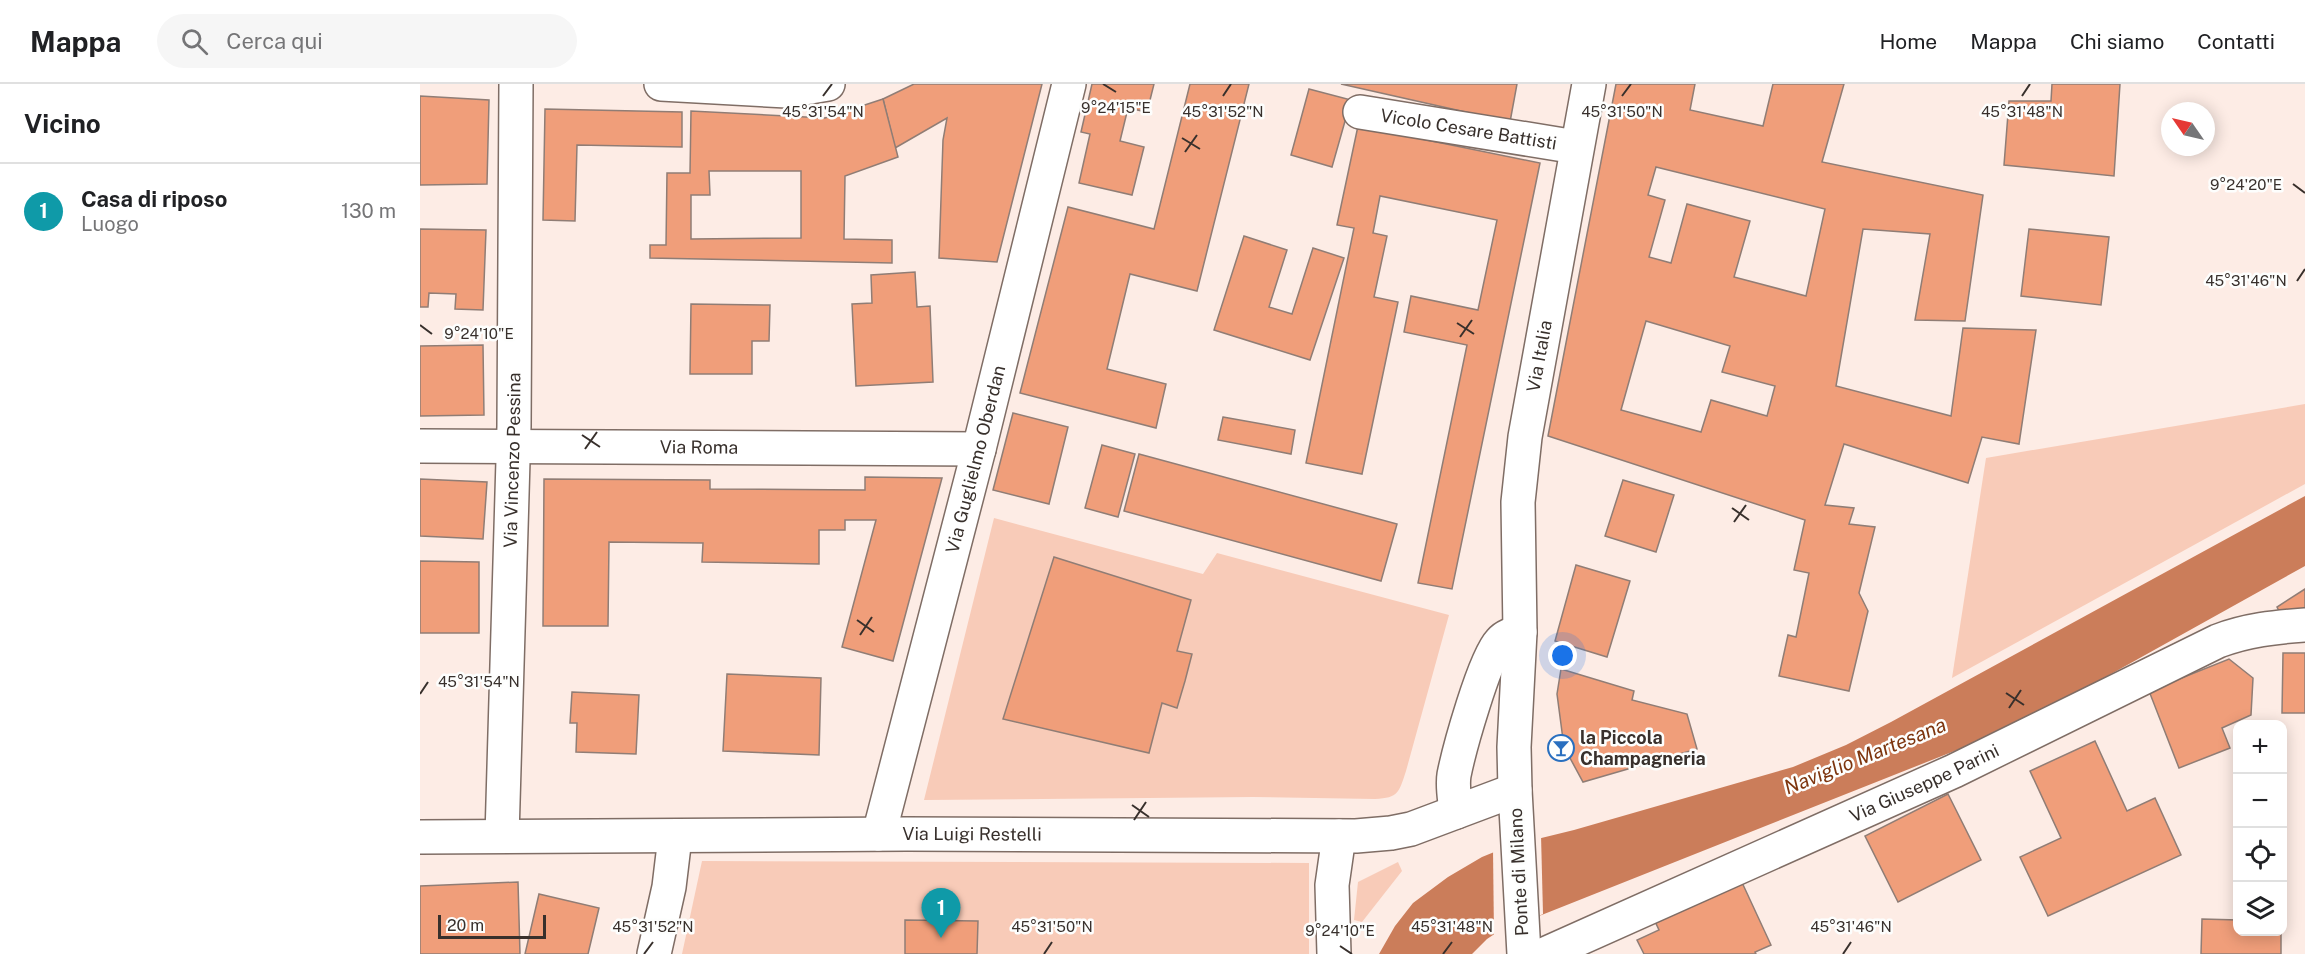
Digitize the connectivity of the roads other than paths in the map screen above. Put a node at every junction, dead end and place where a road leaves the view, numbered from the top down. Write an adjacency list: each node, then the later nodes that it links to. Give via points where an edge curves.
1 (516, 84): 9 (street, Via Vincenzo Pessina)
2 (661, 84): 3 (street, via 787,91)
3 (828, 84)
4 (1069, 84): 10 (street, Via Guglielmo Oberdan)
5 (1589, 84): 7 (street, Via Italia)
6 (1360, 112): 7 (street, Vicolo Cesare Battisti)
7 (1576, 147): 12 (street, Via Italia, via 1521,466)
8 (420, 446): 9 (street, Via Roma)
9 (513, 446): 10 (street, Via Roma); 16 (street, Via Vincenzo Pessina)
10 (979, 449): 15 (street, Via Guglielmo Oberdan)
11 (2305, 625): 23 (street, Via Giuseppe Parini, via 2236,634 2201,648 1954,771)
12 (1520, 632): 13 (street, Via Italia); 14 (street, via 1499,643 1486,670 1460,749 1454,778)
13 (1515, 790): 14 (street, Via Luigi Restelli); 20 (street, Ponte di Milano)
14 (1456, 812): 17 (street, Via Luigi Restelli, via 1391,833)
15 (879, 834): 17 (street, Via Luigi Restelli); 19 (street, Via Luigi Restelli)
16 (502, 836): 18 (street, Via Luigi Restelli); 19 (street, Via Luigi Restelli)
17 (1339, 836): 22 (street, via 1332,885)
18 (420, 837)
19 (675, 837): 21 (street)
20 (1523, 939)
21 (654, 954)
22 (1334, 954)
23 (1545, 954)

